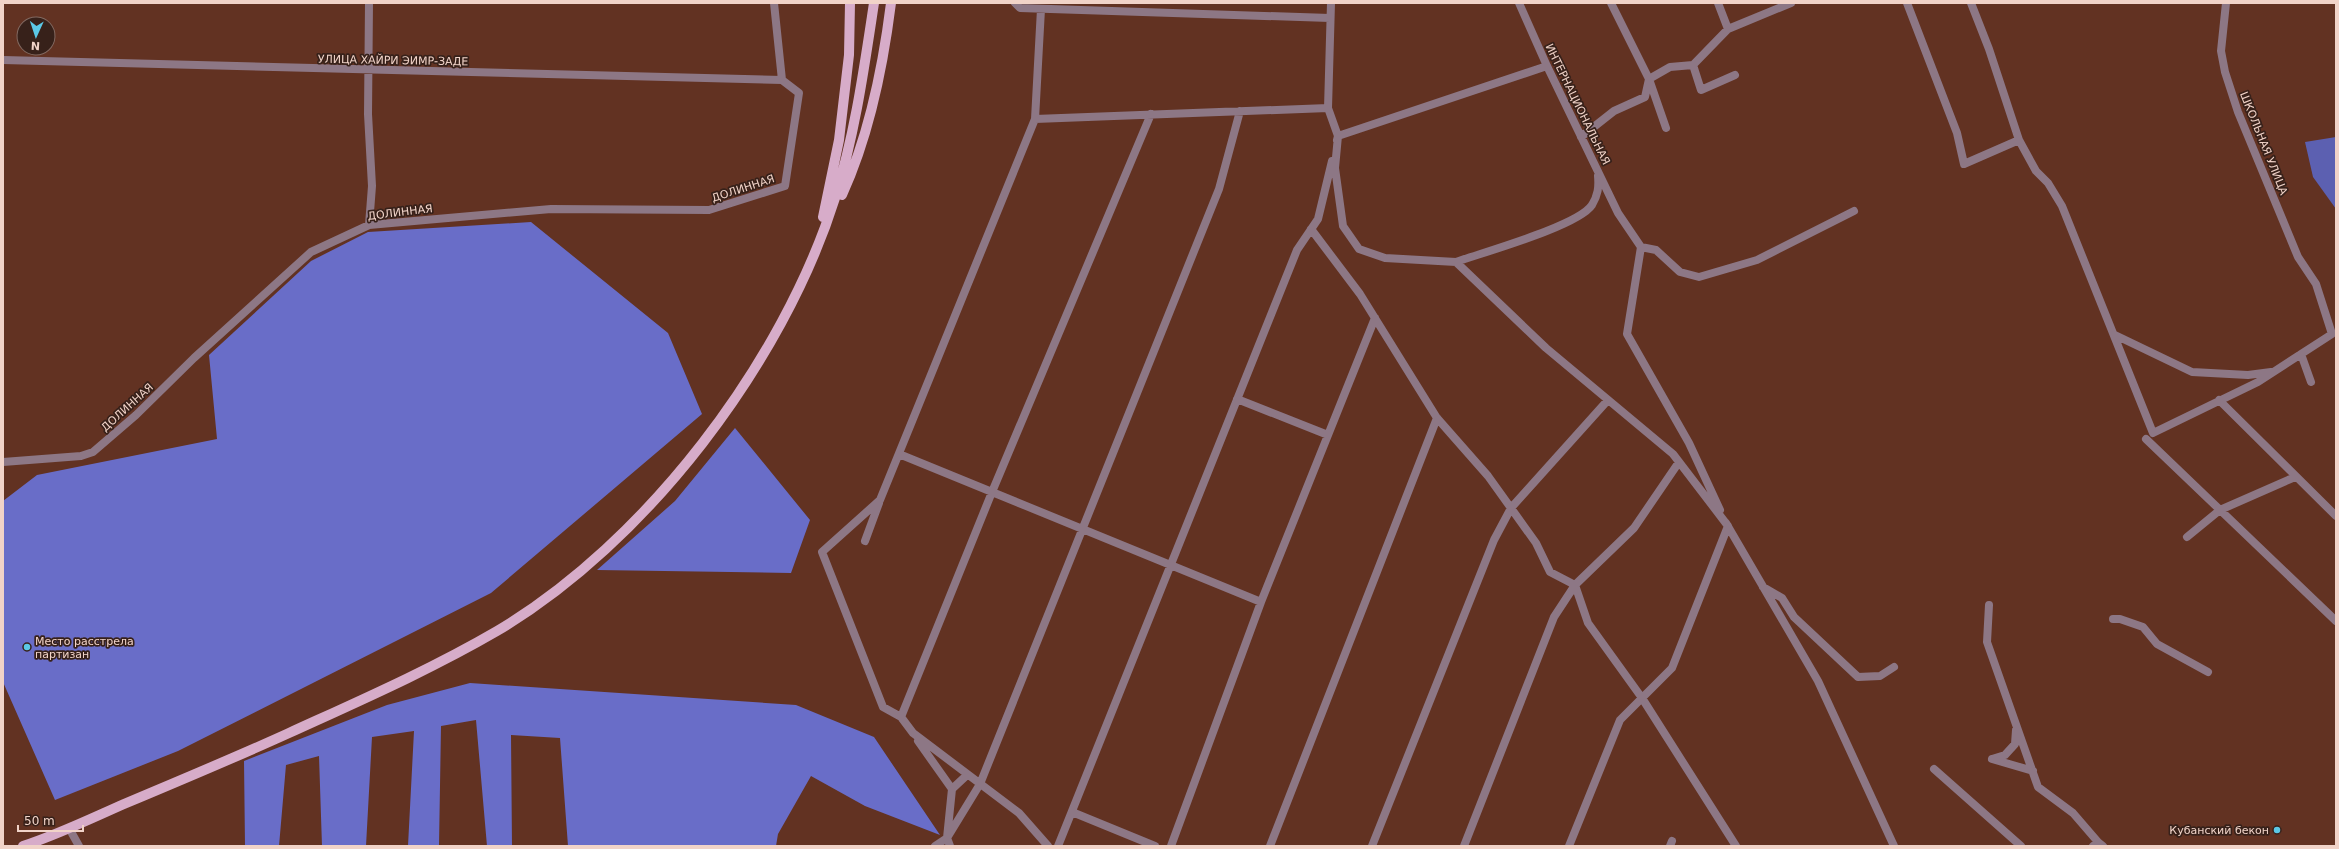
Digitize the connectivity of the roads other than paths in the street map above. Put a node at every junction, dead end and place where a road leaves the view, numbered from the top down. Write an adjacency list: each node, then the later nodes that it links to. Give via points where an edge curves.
1 (369, 3): 23 (street)
2 (774, 3): 26 (street)
3 (850, 3): 39 (main road, via 849,56 839,140)
4 (868, 3): 19 (main road)
5 (874, 3): 19 (main road)
6 (891, 3): 39 (main road, via 887,35 864,137 843,193)
7 (1015, 3): 16 (street, via 1020,8)
8 (1331, 3): 17 (street)
9 (1519, 3): 22 (street, ИНТЕРНАЦИОНАЛЬНАЯ)
10 (1611, 3): 25 (street)
11 (1718, 3): 18 (street)
12 (1790, 3): 18 (street)
13 (1907, 3): 34 (street, via 1957,133 1964,164)
14 (1971, 3): 34 (street)
15 (2226, 3): 44 (street, ШКОЛЬНАЯ УЛИЦА, via 2221,51 2225,72 2238,112 2298,257 2316,284 2332,334)
16 (1041, 9): 17 (street); 30 (street)
17 (1330, 18): 27 (street)
18 (1728, 29): 21 (street)
19 (868, 46): 39 (main road, via 854,128 833,202)
20 (3, 60): 23 (street, УЛИЦА ХАЙРИ ЭИМР-ЗАДЕ)
21 (1693, 65): 24 (street, via 1701,90); 25 (street, via 1670,67)
22 (1547, 66): 32 (street); 33 (street, ИНТЕРНАЦИОНАЛЬНАЯ)
23 (367, 70): 26 (street, УЛИЦА ХАЙРИ ЭИМР-ЗАДЕ); 37 (street, via 372,186)
24 (1735, 75)
25 (1649, 79): 31 (street); 33 (street, via 1645,97 1614,111)
26 (782, 80): 37 (street, ДОЛИННАЯ, via 800,93 785,186 709,210 551,209)
27 (1328, 108): 28 (street); 32 (street)
28 (1240, 111): 29 (street); 63 (street, via 1219,189)
29 (1151, 114): 30 (street); 57 (street)
30 (1035, 119): 53 (street)
31 (1666, 128)
32 (1338, 136): 38 (street, via 1318,219); 41 (street, via 1335,168 1343,226 1359,249 1385,258)
33 (1581, 137): 35 (street, ИНТЕРНАЦИОНАЛЬНАЯ)
34 (2019, 140): 43 (street, via 2036,171 2048,183 2062,206)
35 (1598, 171): 40 (street, ИНТЕРНАЦИОНАЛЬНАЯ, via 1618,213); 41 (street, via 1599,190 1591,206 1569,222)
36 (1854, 211): 40 (street, via 1757,260 1699,277 1680,272 1656,250)
37 (369, 225): 54 (street, ДОЛИННАЯ, via 311,252 93,452 81,456)
38 (1311, 229): 42 (street); 47 (street, via 1297,250)
39 (819, 240): 84 (main road, via 770,345 744,386 689,459 611,544 548,596 498,630 411,677 254,749)
40 (1641, 247): 62 (street, via 1627,334 1689,443)
41 (1456, 262): 48 (street, via 1546,348)
42 (1375, 318): 50 (street); 51 (street)
43 (2114, 335): 45 (street, via 2192,372); 49 (street, via 2154,433)
44 (2300, 354): 45 (street); 46 (street)
45 (2273, 372): 49 (street)
46 (2311, 382)
47 (1237, 399): 51 (street); 66 (street)
48 (1608, 400): 55 (street, via 1673,454); 59 (street)
49 (2219, 400): 56 (street)
50 (1437, 418): 59 (street, via 1488,476); 95 (street)
51 (1328, 435): 69 (street)
52 (2146, 439): 60 (street)
53 (899, 454): 57 (street); 58 (street)
54 (3, 462)
55 (1679, 462): 62 (street); 67 (street, via 1634,528)
56 (2295, 477): 60 (street); 61 (street)
57 (992, 492): 63 (street); 76 (street)
58 (880, 500): 65 (street); 76 (street, via 822,552 883,707)
59 (1511, 508): 67 (street, via 1536,543 1550,572); 96 (street, via 1494,540)
60 (2220, 510): 64 (street); 72 (street)
61 (2336, 516)
62 (1728, 526): 68 (street); 75 (street, via 1672,668)
63 (1082, 529): 66 (street); 81 (street)
64 (2187, 537)
65 (865, 541)
66 (1170, 565): 69 (street); 83 (street)
67 (1575, 585): 75 (street, via 1588,623); 97 (street, via 1554,617)
68 (1763, 586): 73 (street, via 1782,598 1794,617 1858,677 1880,676); 100 (street, via 1818,681)
69 (1261, 602): 94 (street)
70 (1989, 605): 77 (street, via 1987,642)
71 (2113, 619): 74 (street, via 2143,627 2157,644)
72 (2336, 621)
73 (1894, 667)
74 (2208, 672)
75 (1642, 698): 98 (street, via 1620,720); 99 (street)
76 (901, 717): 80 (street, via 913,733); 82 (street)
77 (2016, 725): 79 (street); 79 (street, via 2015,744 2005,755 1992,759)
78 (1934, 769): 101 (street)
79 (2033, 771): 86 (street, via 2038,787 2073,813)
80 (967, 775): 81 (street); 82 (street)
81 (980, 784): 85 (street); 91 (street, via 1019,813)
82 (952, 789): 85 (street)
83 (1072, 812): 92 (street); 93 (street)
84 (69, 828): 87 (main road); 88 (street)
85 (947, 838): 89 (street); 90 (street)
86 (2098, 845)
87 (22, 846)
88 (79, 846)
89 (935, 846)
90 (950, 846)
91 (1048, 846)
92 (1058, 846)
93 (1155, 846)
94 (1171, 846)
95 (1270, 846)
96 (1372, 846)
97 (1464, 846)
98 (1569, 846)
99 (1736, 846)
100 (1894, 846)
101 (2021, 846)

